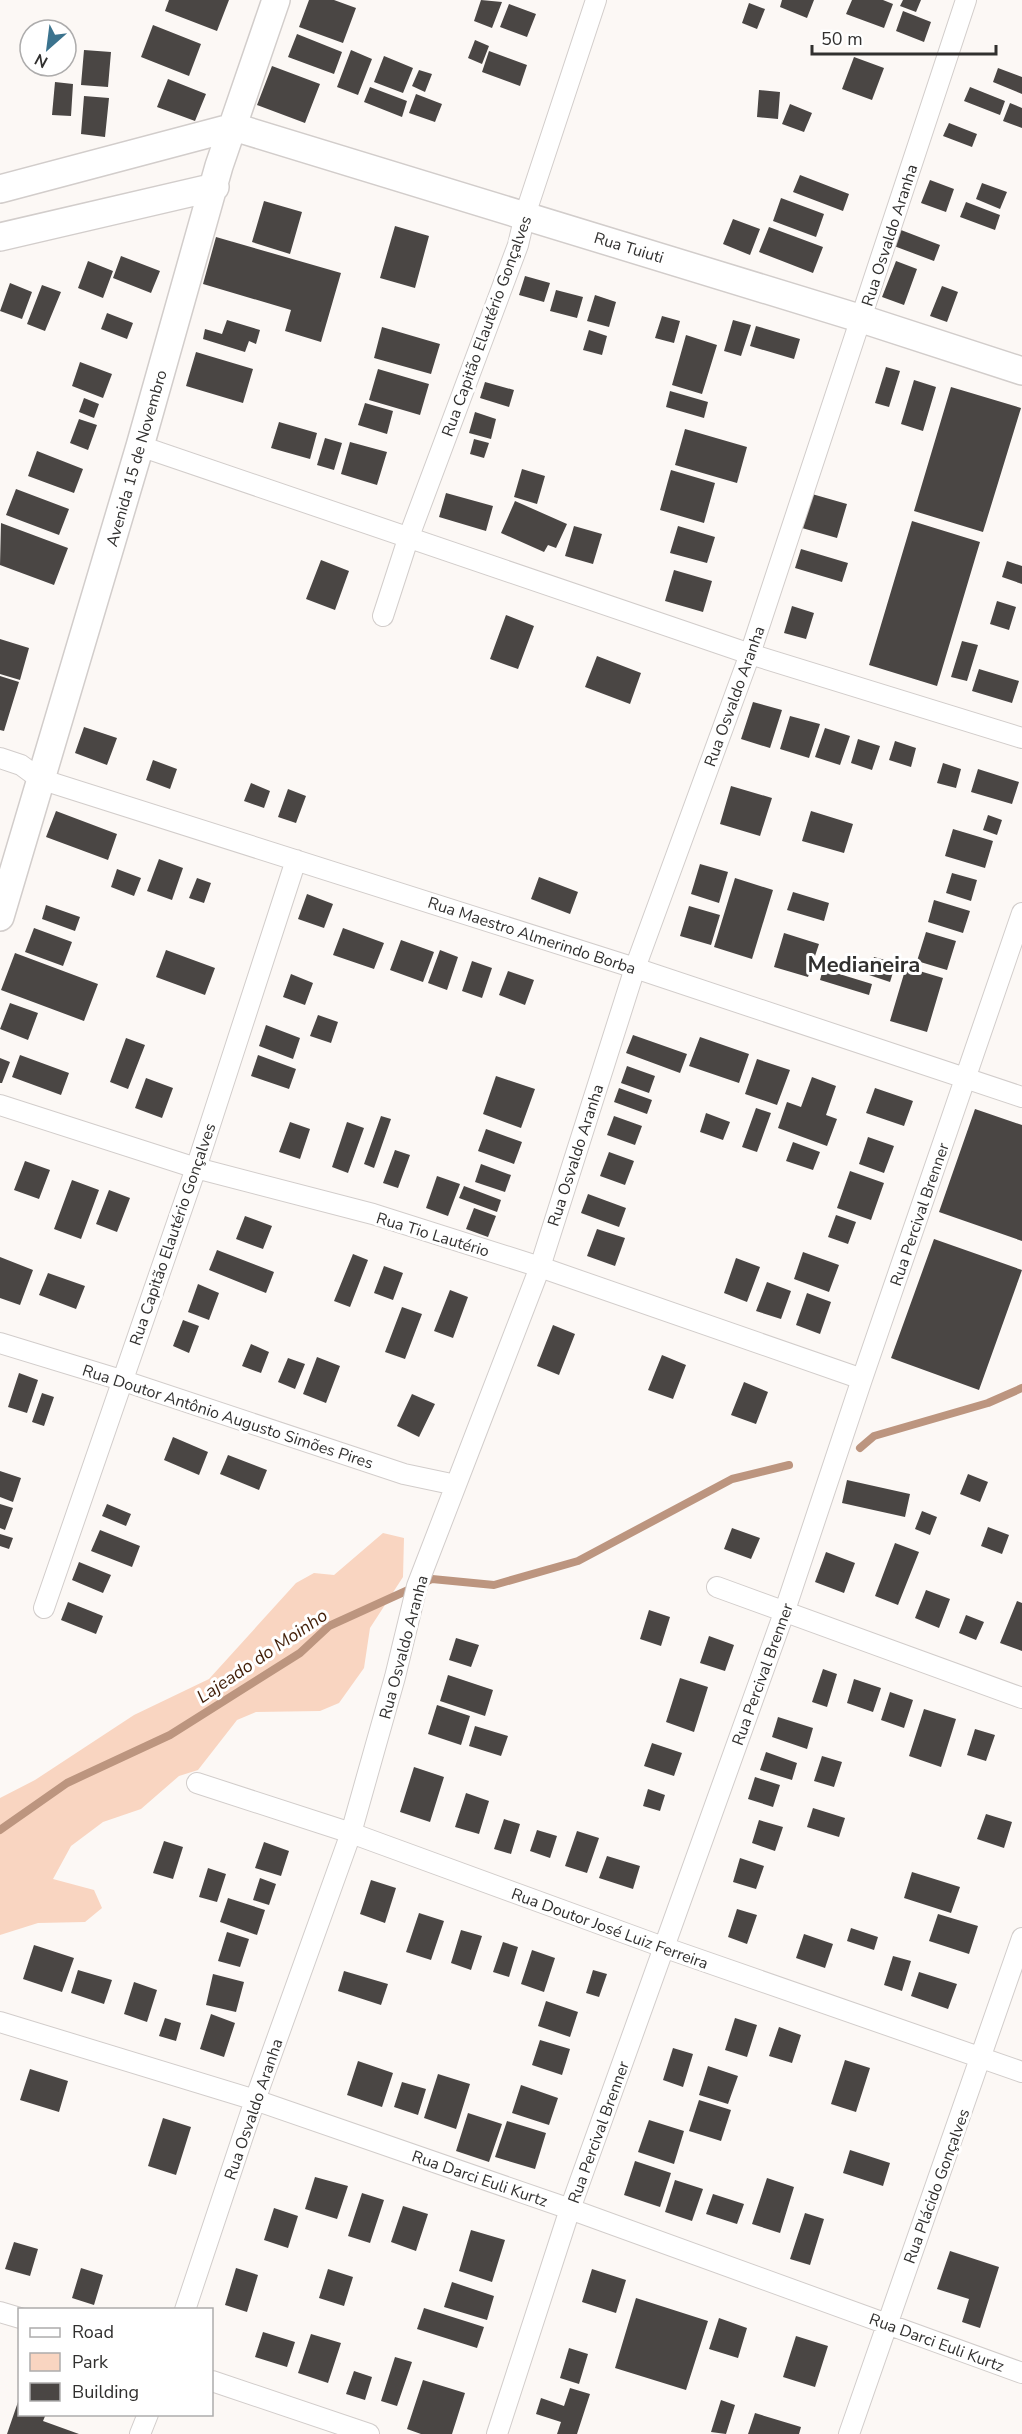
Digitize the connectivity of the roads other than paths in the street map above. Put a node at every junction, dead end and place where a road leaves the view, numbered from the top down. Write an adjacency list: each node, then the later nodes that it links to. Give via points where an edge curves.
1 (276, 0): 4 (street, Avenida 15 de Novembro)
2 (596, 0): 7 (street, Rua Capitão Elautério Gonçalves)
3 (966, 0): 9 (street, Rua Osvaldo Aranha)
4 (234, 127): 5 (street, Avenida 15 de Novembro); 6 (street); 7 (street, Rua Tuiuti)
5 (215, 187): 8 (street); 11 (street, Avenida 15 de Novembro)
6 (0, 189)
7 (525, 215): 9 (street, Rua Tuiuti); 12 (street, Rua Capitão Elautério Gonçalves, via 518,245)
8 (0, 237)
9 (862, 319): 10 (street, Rua Tuiuti); 14 (street, Rua Osvaldo Aranha)
10 (1022, 371)
11 (140, 446): 12 (street); 17 (street, Avenida 15 de Novembro)
12 (408, 539): 13 (street, Rua Capitão Elautério Gonçalves); 14 (street)
13 (383, 616)
14 (750, 654): 15 (street); 21 (street, Rua Osvaldo Aranha)
15 (1022, 738)
16 (0, 758): 17 (street, Rua Maestro Almerindo Borba, via 21,765)
17 (40, 779): 18 (street, Rua Maestro Almerindo Borba); 20 (street, Avenida 15 de Novembro)
18 (296, 860): 21 (street, Rua Maestro Almerindo Borba); 25 (street, Rua Capitão Elautério Gonçalves)
19 (1022, 913): 22 (street, Rua Percival Brenner)
20 (0, 917)
21 (635, 968): 22 (street, Rua Maestro Almerindo Borba); 26 (street, Rua Osvaldo Aranha)
22 (966, 1079): 23 (street, Rua Maestro Almerindo Borba); 28 (street, Rua Percival Brenner)
23 (1022, 1097)
24 (0, 1105): 25 (street, Rua Tio Lautério)
25 (196, 1168): 26 (street, Rua Tio Lautério, via 373,1214); 29 (street, Rua Capitão Elautério Gonçalves)
26 (540, 1267): 28 (street, Rua Tio Lautério); 30 (street, Rua Osvaldo Aranha)
27 (0, 1343): 29 (street, Rua Doutor Antônio Augusto Simões Pires)
28 (862, 1379): 33 (street, Rua Percival Brenner)
29 (121, 1380): 30 (street, Rua Doutor Antônio Augusto Simões Pires, via 404,1474); 32 (street, Rua Capitão Elautério Gonçalves)
30 (456, 1485): 36 (street, Rua Osvaldo Aranha, via 417,1586)
31 (717, 1587): 33 (street)
32 (44, 1608)
33 (784, 1613): 34 (street); 38 (street, Rua Percival Brenner)
34 (1022, 1698)
35 (197, 1783): 36 (street, Rua Doutor José Luiz Ferreira)
36 (351, 1833): 38 (street, Rua Doutor José Luiz Ferreira); 42 (street, Rua Osvaldo Aranha)
37 (1022, 1938): 40 (street, Rua Plácido Gonçalves)
38 (663, 1947): 40 (street, Rua Doutor José Luiz Ferreira); 43 (street, Rua Percival Brenner)
39 (0, 2022): 42 (street, Rua Darci Euli Kurtz)
40 (981, 2059): 41 (street, Rua Doutor José Luiz Ferreira); 47 (street, Rua Plácido Gonçalves)
41 (1022, 2072)
42 (255, 2100): 43 (street, Rua Darci Euli Kurtz); 44 (street, Rua Osvaldo Aranha)
43 (570, 2209): 47 (street, Rua Darci Euli Kurtz); 53 (street, Rua Percival Brenner)
44 (186, 2308)
45 (0, 2312): 46 (street)
46 (18, 2317)
47 (887, 2323): 48 (street, Rua Darci Euli Kurtz); 54 (street, Rua Plácido Gonçalves)
48 (1022, 2373)
49 (213, 2381): 52 (street)
50 (148, 2416): 51 (street)
51 (140, 2434)
52 (369, 2434)
53 (497, 2434)
54 (849, 2434)

